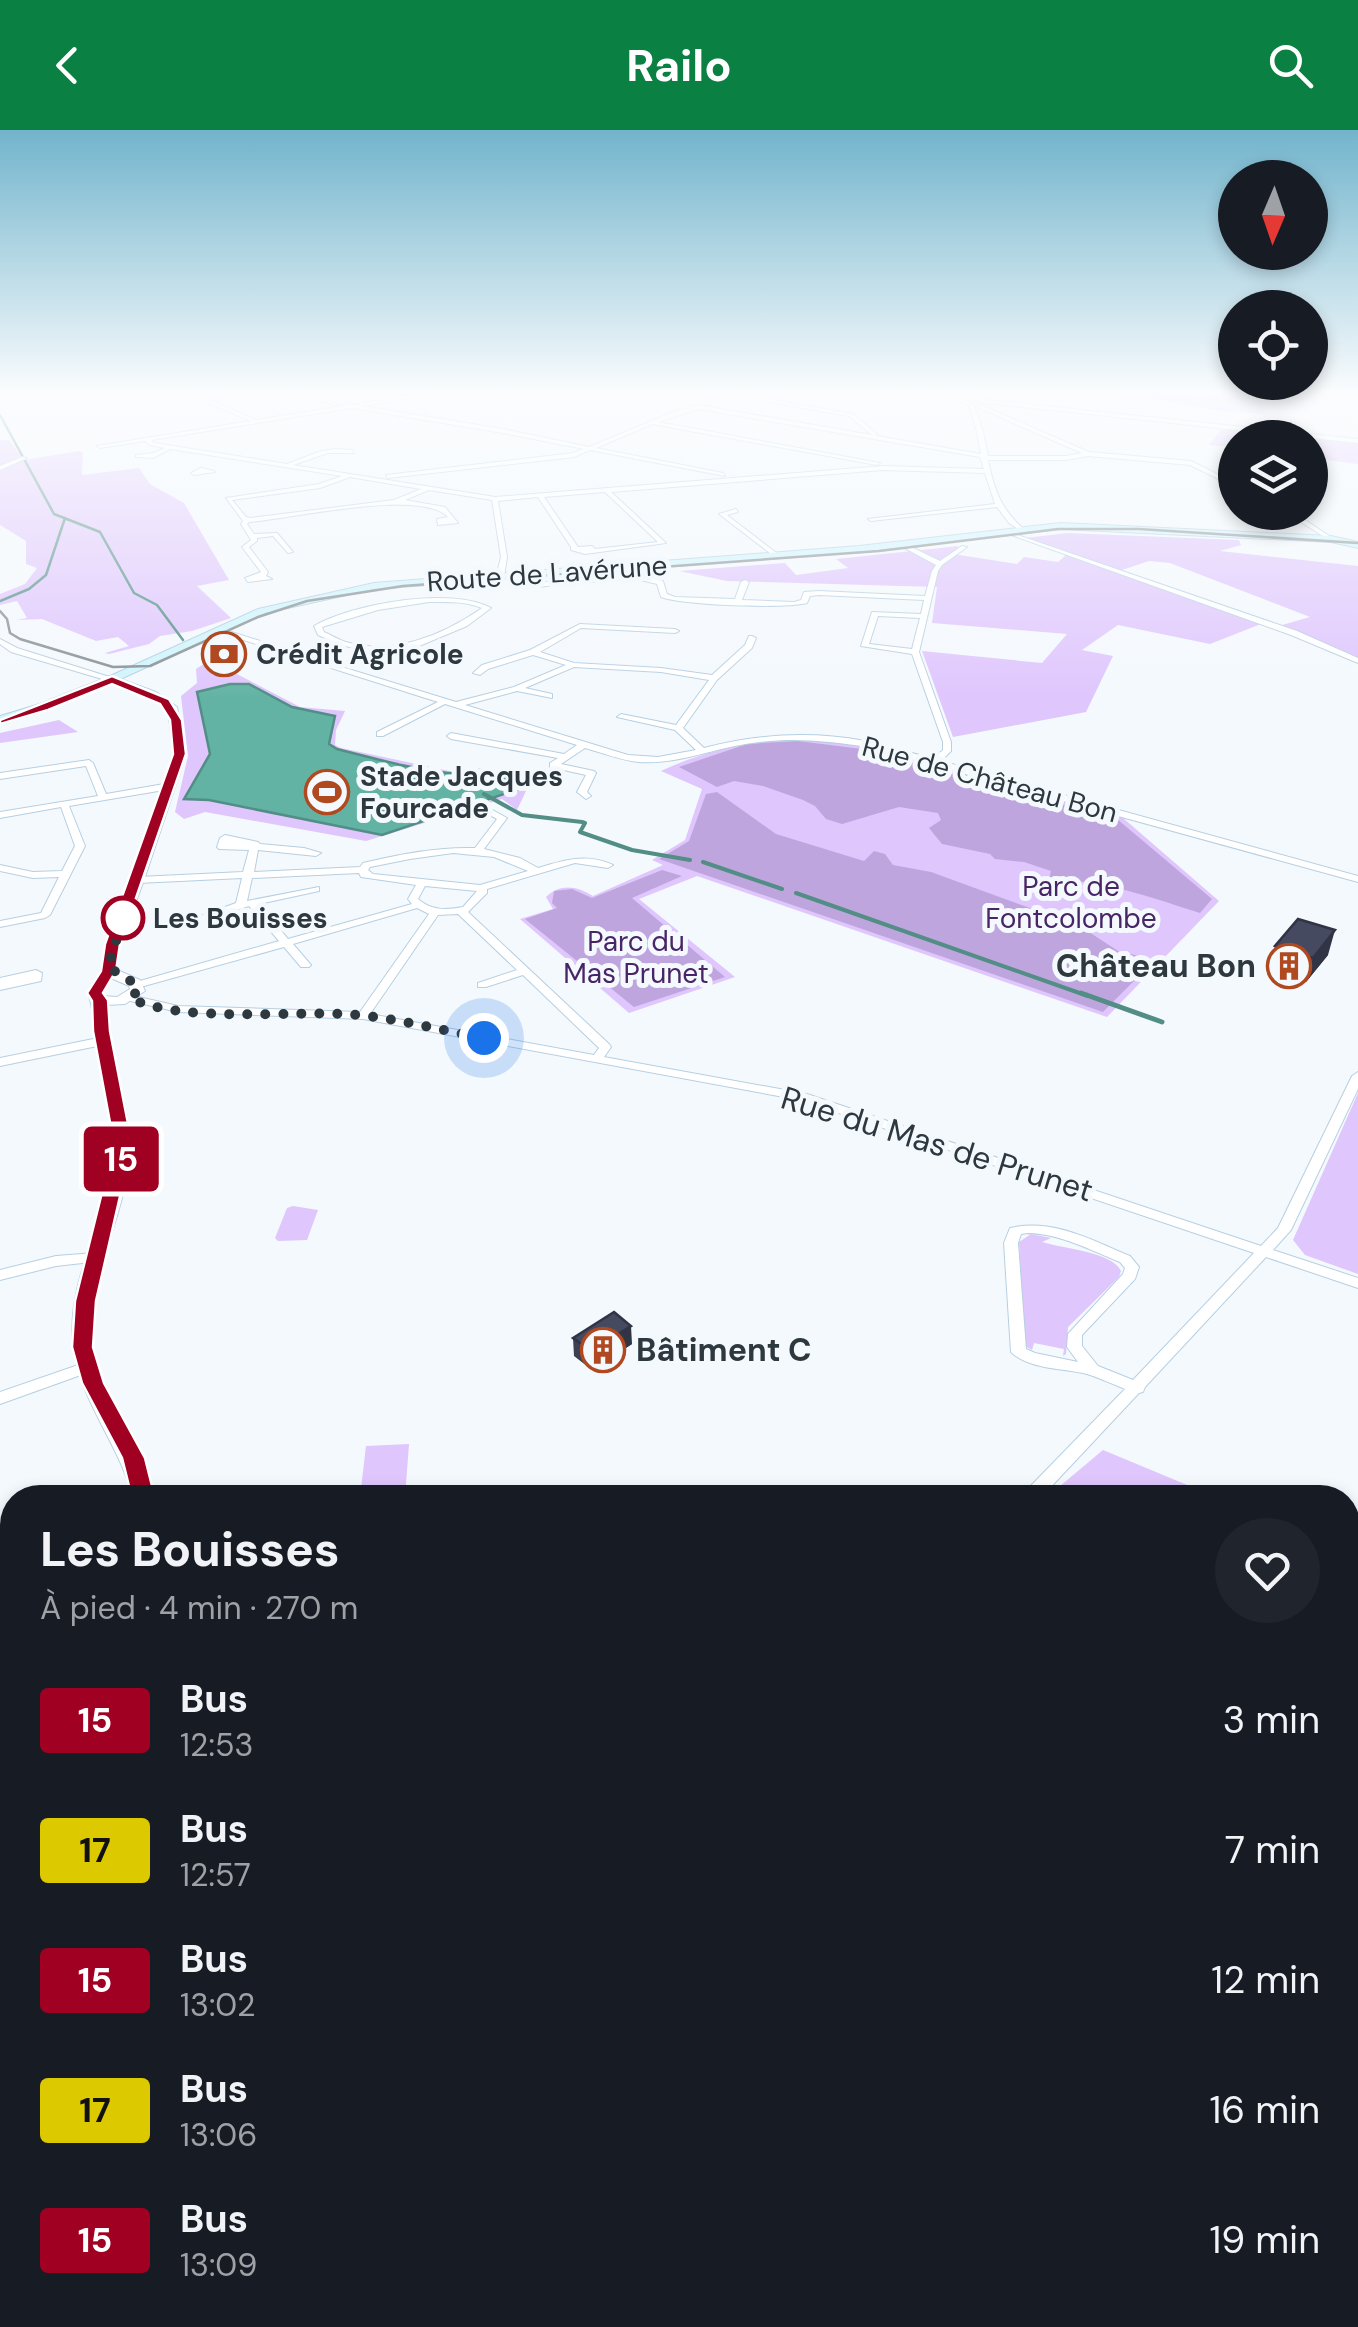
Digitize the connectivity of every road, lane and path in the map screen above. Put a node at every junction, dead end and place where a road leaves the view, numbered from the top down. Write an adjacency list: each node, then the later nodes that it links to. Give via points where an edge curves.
1 (232, 494): 9 (street)
2 (255, 494): 9 (street)
3 (417, 494): 11 (street)
4 (463, 494): 10 (street)
5 (540, 494): 6 (street); 7 (street, via 575,548 663,543); 10 (street)
6 (548, 494)
7 (610, 494)
8 (996, 494): 12 (street)
9 (234, 496): 16 (street, via 228,499)
10 (495, 499): 28 (street, via 504,557)
11 (399, 501): 14 (street, via 442,508); 16 (street)
12 (1000, 505): 15 (street); 18 (street)
13 (736, 512): 25 (street, via 722,514)
14 (450, 519)
15 (871, 519)
16 (246, 520): 19 (street)
17 (1317, 530): 20 (street)
18 (1019, 532): 20 (main road, Route de Lavérune, via 1126,526); 21 (main road, Route de Lavérune); 44 (street)
19 (252, 536): 24 (street, via 275,534); 27 (street, via 256,540 245,547)
20 (1331, 539): 22 (main road, Route de Lavérune)
21 (901, 544): 25 (main road, Route de Lavérune); 26 (street)
22 (1358, 545)
23 (964, 547): 26 (street)
24 (290, 552)
25 (777, 556): 28 (main road, Route de Lavérune)
26 (940, 564): 31 (street)
27 (263, 576)
28 (500, 577): 34 (main road, Route de Lavérune, via 336,592)
29 (746, 582): 32 (street)
30 (536, 585): 32 (street, via 638,576 664,585 668,597)
31 (928, 598): 32 (street, via 818,592 798,604); 33 (street)
32 (738, 602)
33 (923, 616): 41 (street); 41 (street, via 875,614 865,646)
34 (216, 630): 43 (street, Rue de Château Bon); 48 (main road, Route de Lavérune)
35 (675, 631): 40 (street, via 580,626)
36 (752, 638): 47 (street)
37 (0, 641): 39 (street)
38 (344, 644): 38 (street, via 408,646 487,608 459,600 417,603 318,626); 43 (street)
39 (14, 650): 42 (street); 48 (street)
40 (533, 652): 45 (street); 46 (street)
41 (915, 652): 60 (street, via 947,742)
42 (0, 653)
43 (295, 656): 51 (street, Rue de Château Bon)
44 (1358, 661)
45 (573, 664): 47 (street); 49 (street)
46 (477, 673)
47 (714, 678): 54 (street)
48 (112, 680): 53 (main road, Route de Lavérune, via 46,714); 62 (street, via 173,709 180,754)
49 (517, 689): 50 (street); 51 (street)
50 (549, 696)
51 (447, 704): 55 (street); 57 (street, Rue de Château Bon)
52 (621, 717): 54 (street)
53 (0, 723)
54 (678, 728): 58 (street)
55 (380, 734)
56 (452, 736): 59 (street)
57 (584, 745): 58 (street, Rue de Château Bon, via 637,760); 59 (street)
58 (701, 750): 60 (street, Rue de Château Bon, via 801,737)
59 (563, 756): 63 (street, via 554,761 557,768 591,774)
60 (936, 761): 76 (street, Rue de Château Bon)
61 (0, 776): 64 (street, via 88,763)
62 (170, 786): 64 (street); 77 (street)
63 (586, 796)
64 (103, 797): 65 (street)
65 (64, 804): 67 (street); 74 (street, via 80,846)
66 (480, 806): 68 (street, via 502,818)
67 (0, 815)
68 (478, 851): 72 (street, via 418,853); 73 (street)
69 (316, 854): 75 (street, via 254,846)
70 (608, 865): 73 (street, via 575,860)
71 (0, 868): 74 (street)
72 (364, 870): 75 (street); 78 (street, via 372,877)
73 (536, 871): 79 (street)
74 (67, 874): 85 (street, via 45,915)
75 (247, 876): 77 (street); 81 (street)
76 (1358, 879)
77 (138, 880): 92 (street)
78 (422, 883): 79 (street); 82 (street, via 413,899)
79 (480, 888): 83 (street, via 480,897)
80 (316, 889): 81 (street)
81 (247, 905): 86 (street); 87 (street)
82 (418, 905): 84 (street); 87 (street)
83 (462, 911): 84 (street); 89 (street)
84 (435, 912): 93 (street)
85 (0, 924)
86 (186, 924)
87 (285, 943): 88 (street); 91 (street)
88 (305, 965)
89 (526, 971): 90 (street); 95 (street, via 604,1047)
90 (482, 985)
91 (128, 991): 92 (street); 92 (street); 93 (street, Rue du Mas de Prunet, via 178,1010)
92 (103, 993): 94 (street)
93 (363, 1016): 95 (street, Rue du Mas de Prunet)
94 (103, 1040): 96 (street); 99 (street, via 123,1144)
95 (597, 1059): 98 (street, Rue du Mas de Prunet, via 838,1107)
96 (0, 1062)
97 (1358, 1076): 98 (street, via 1284,1230)
98 (1264, 1250): 101 (street, Rue du Mas de Prunet); 104 (street)
99 (95, 1258): 100 (street); 102 (street, via 83,1317)
100 (0, 1275)
101 (1358, 1282)
102 (86, 1367): 105 (street); 106 (street, via 134,1458)
103 (1093, 1370): 103 (street, via 1074,1347 1075,1334 1132,1267 1046,1231 1014,1231 1019,1352); 104 (street)
104 (1138, 1388): 107 (street)
105 (0, 1398)
106 (141, 1485)
107 (1043, 1485)

